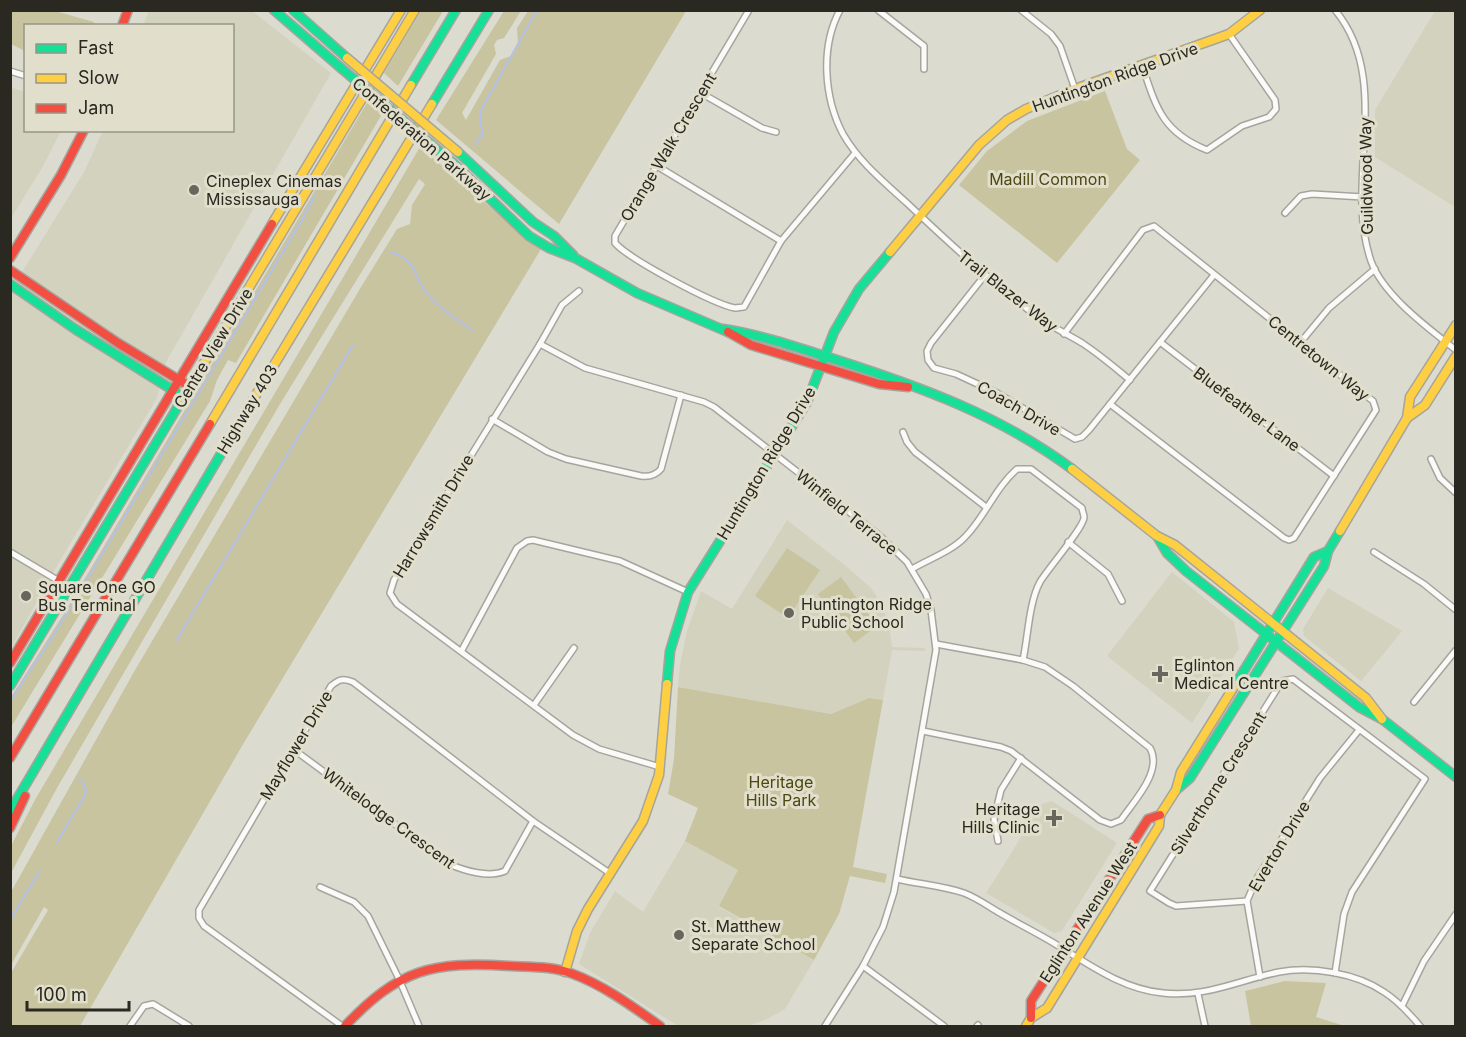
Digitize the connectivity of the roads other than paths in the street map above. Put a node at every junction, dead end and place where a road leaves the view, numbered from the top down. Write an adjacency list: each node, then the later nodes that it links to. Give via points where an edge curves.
1 (274, 10): 27 (main road, Confederation Parkway, bridge, via 453,163 529,236)
2 (292, 10): 27 (main road, Confederation Parkway, bridge)
3 (400, 10): 45 (main road, Centre View Drive)
4 (415, 10): 47 (main road, Centre View Drive)
5 (456, 10): 88 (main road, Highway 403)
6 (489, 10): 94 (main road, Highway 403, via 276,361)
7 (749, 10): 17 (street, Orange Walk Crescent)
8 (840, 10): 20 (street, via 827,63 828,90 834,115)
9 (878, 10): 15 (street, via 924,46)
10 (1021, 10): 16 (street, via 1060,46)
11 (1260, 10): 13 (main road, Huntington Ridge Drive)
12 (1335, 10): 22 (street, Guildwood Way, via 1355,41 1363,75)
13 (1229, 34): 14 (main road, Huntington Ridge Drive); 14 (street, via 1275,100 1276,109 1269,117 1242,126 1207,150 1192,144 1167,124 1158,112)
14 (1141, 64): 16 (main road, Huntington Ridge Drive)
15 (924, 69)
16 (1075, 89): 24 (main road, Huntington Ridge Drive, via 1006,120 979,146)
17 (701, 93): 19 (street); 21 (street, Orange Walk Crescent)
18 (83, 132): 26 (main road)
19 (776, 132)
20 (855, 153): 24 (street); 25 (street, Orange Walk Crescent)
21 (657, 166): 25 (street); 25 (street, Orange Walk Crescent, via 615,236 622,251 736,308 744,307 748,301)
22 (1363, 197): 23 (street, via 1301,196); 28 (street, Guildwood Way, via 1364,233)
23 (1285, 213)
24 (921, 217): 31 (street, Trail Blazer Way); 42 (main road, Huntington Ridge Drive, via 854,295)
25 (780, 241)
26 (10, 258)
27 (575, 258): 35 (main road, Confederation Parkway, via 637,293)
28 (1375, 269): 38 (street, Guildwood Way, via 1396,298); 39 (street, via 1329,308)
29 (10, 270): 45 (main road)
30 (1214, 274): 36 (street, Centretown Way, via 1154,226 1148,227); 37 (street, Coach Drive); 39 (street, Centretown Way)
31 (985, 275): 36 (street, Trail Blazer Way); 52 (street, Coach Drive, via 931,343 928,360 934,368 997,393 1075,439 1082,437)
32 (10, 284): 49 (main road)
33 (579, 291): 40 (street, Harrowsmith Drive, via 562,305)
34 (1455, 325): 38 (main road, Eglinton Avenue West)
35 (723, 329): 42 (main road, Confederation Parkway, via 751,333); 44 (main road, Confederation Parkway, via 751,345)
36 (1064, 334): 46 (street, Trail Blazer Way)
37 (1160, 342): 46 (street, Coach Drive); 58 (street, Bluefeather Lane)
38 (1445, 342): 41 (street, Guildwood Way); 53 (main road, Eglinton Avenue West, via 1410,397)
39 (1300, 343): 58 (street, Centretown Way, via 1376,405)
40 (540, 344): 50 (street, Winfield Terrace, via 585,368); 54 (street, Harrowsmith Drive)
41 (1455, 350)
42 (825, 356): 44 (main road, Huntington Ridge Drive); 48 (main road, Confederation Parkway)
43 (1455, 356): 53 (main road, Eglinton Avenue West, via 1425,405)
44 (821, 367): 48 (main road, Confederation Parkway, via 879,384); 56 (main road, Huntington Ridge Drive, via 807,402)
45 (178, 380): 47 (main road); 49 (main road, Centre View Drive)
46 (1130, 380): 52 (street, Coach Drive)
47 (189, 386): 51 (main road, Centre View Drive)
48 (921, 388): 61 (main road, Confederation Parkway, via 981,413 1046,450)
49 (172, 390): 51 (main road); 67 (main road, Centre View Drive)
50 (681, 395): 54 (street, via 661,469 650,476 566,459); 56 (street, Winfield Terrace, via 714,407)
51 (183, 397): 68 (main road, Centre View Drive)
52 (1110, 404): 58 (street, Centretown Way, via 1289,540)
53 (1407, 418): 63 (main road, Eglinton Avenue West)
54 (492, 419): 78 (street, Harrowsmith Drive, via 390,593 397,604)
55 (903, 432): 60 (street, via 915,452)
56 (774, 453): 66 (street, Winfield Terrace, via 880,536); 69 (main road, Huntington Ridge Drive)
57 (1431, 459): 59 (street, via 1440,478)
58 (1334, 476)
59 (1455, 493)
60 (986, 507): 62 (street, via 1017,469 1031,469 1082,508 1082,526); 66 (street, via 960,542)
61 (1157, 536): 72 (main road, Confederation Parkway, via 1175,545); 74 (main road, Confederation Parkway, via 1167,553 1186,571)
62 (1068, 542): 70 (street, via 1108,574); 80 (street, via 1040,583)
63 (1328, 551): 72 (main road, Eglinton Avenue West, via 1314,557); 73 (main road, Eglinton Avenue West, via 1324,566)
64 (10, 552): 67 (street)
65 (1374, 552): 71 (street, via 1424,584)
66 (912, 569): 76 (street, Winfield Terrace, via 931,610)
67 (58, 581): 68 (street); 81 (main road, Centre View Drive)
68 (69, 587): 82 (main road, Centre View Drive)
69 (688, 592): 78 (street, via 620,561 527,541 517,548); 93 (main road, Huntington Ridge Drive, via 670,651)
70 (1122, 601)
71 (1455, 610)
72 (1274, 622): 73 (main road, Confederation Parkway); 74 (main road, Eglinton Avenue West)
73 (1284, 631): 75 (main road, Eglinton Avenue West); 85 (main road, Confederation Parkway, via 1366,698)
74 (1266, 635): 75 (main road, Confederation Parkway); 96 (main road, Eglinton Avenue West, via 1181,772)
75 (1276, 643): 85 (main road, Confederation Parkway, via 1359,707); 96 (main road, Eglinton Avenue West, via 1190,778)
76 (936, 644): 80 (street); 87 (street, Winfield Terrace)
77 (574, 648): 84 (street)
78 (462, 650): 84 (street, Harrowsmith Drive)
79 (1455, 650): 83 (street)
80 (1023, 660): 92 (street, via 1045,667 1073,686 1150,748 1154,762 1152,773 1121,820 1111,824 1100,820)
81 (10, 663)
82 (10, 686)
83 (1414, 702)
84 (534, 705): 93 (street, Harrowsmith Drive, via 599,749)
85 (1382, 719): 95 (main road)
86 (1359, 730): 105 (street, Everton Drive, via 1320,778); 105 (street, Silverthorne Crescent, via 1298,682 1282,681 1150,891 1176,906); 111 (street, Silverthorne Crescent, via 1425,778 1352,892 1344,914)
87 (923, 731): 92 (street, via 1001,747); 103 (street, Winfield Terrace)
88 (24, 733): 89 (main road); 91 (main road, Highway 403)
89 (10, 747)
90 (292, 749): 99 (street, Whitelodge Crescent, via 464,871 498,874 505,870); 99 (street, Mayflower Drive, via 331,686 346,679); 119 (street, Mayflower Drive, via 199,910 199,918 204,926)
91 (10, 758)
92 (1021, 758): 101 (street, via 1001,790 994,819)
93 (660, 767): 102 (main road, Huntington Ridge Drive, via 643,820)
94 (35, 771): 97 (main road, Highway 403); 100 (main road)
95 (1455, 777)
96 (1176, 790): 98 (main road, Eglinton Avenue West)
97 (10, 811)
98 (1160, 815): 107 (main road, Eglinton Avenue West, via 1148,819); 108 (main road, Eglinton Avenue West, via 1159,826)
99 (533, 821): 102 (street, Mayflower Drive)
100 (10, 828)
101 (998, 841)
102 (611, 873): 110 (main road, Huntington Ridge Drive, via 583,920)
103 (897, 879): 107 (street, via 964,894); 109 (street, Winfield Terrace, via 882,927)
104 (320, 887): 113 (street, via 354,902 368,916)
105 (1247, 901): 112 (street, Everton Drive)
106 (1455, 914): 115 (street)
107 (1064, 949): 108 (street); 116 (main road, Eglinton Avenue West, via 1031,1001)
108 (1078, 958): 114 (street, via 1137,988 1164,994); 116 (main road, Eglinton Avenue West, via 1047,1008)
109 (863, 966): 122 (street, Winfield Terrace); 123 (street)
110 (565, 972): 113 (main road, via 456,964 415,971); 121 (main road, via 582,978)
111 (1335, 973): 112 (street, via 1302,970); 115 (street, via 1368,983)
112 (1260, 977): 114 (street)
113 (399, 979): 119 (main road); 120 (street)
114 (1198, 994): 124 (street)
115 (1402, 1006): 125 (street)
116 (1028, 1022)
117 (130, 1026): 118 (street, via 144,1006 153,1004)
118 (189, 1026)
119 (343, 1026)
120 (419, 1026)
121 (660, 1026)
122 (825, 1026)
123 (944, 1026)
124 (1205, 1026)
125 (1420, 1026)

